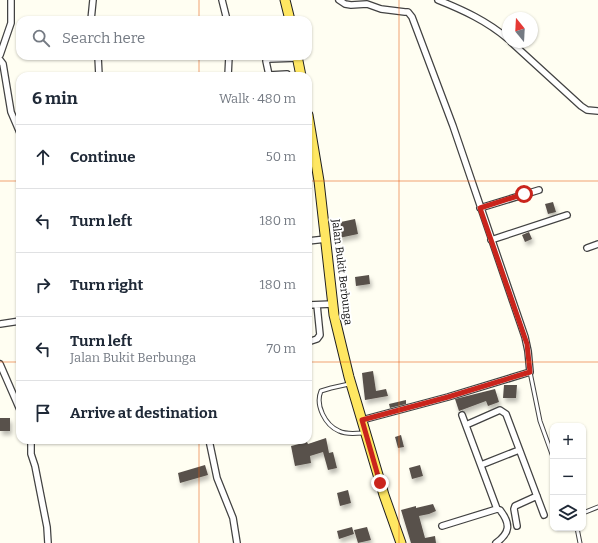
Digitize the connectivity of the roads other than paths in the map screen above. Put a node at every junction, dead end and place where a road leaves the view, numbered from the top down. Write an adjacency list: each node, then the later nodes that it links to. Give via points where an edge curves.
1 (11, 0): 12 (street, via 11,23)
2 (93, 0): 7 (street)
3 (222, 0): 8 (street)
4 (285, 0): 9 (main road)
5 (339, 0): 26 (street, via 344,4 367,4 381,9 408,12 412,17 448,112)
6 (438, 0): 10 (street, via 494,27)
7 (91, 16)
8 (226, 16)
9 (289, 16)
10 (502, 34)
11 (518, 48): 22 (street, via 581,106)
12 (0, 55)
13 (0, 60): 23 (street, via 3,64 11,112)
14 (98, 60): 18 (street)
15 (229, 60): 19 (street)
16 (268, 60): 20 (street)
17 (298, 60): 21 (main road)
18 (99, 72)
19 (228, 72)
20 (268, 72)
21 (300, 72)
22 (598, 111)
23 (16, 120)
24 (312, 158): 28 (main road, Jalan Bukit Berbunga)
25 (539, 190): 26 (street)
26 (480, 208): 29 (street)
27 (567, 215): 29 (street)
28 (326, 239): 30 (street); 33 (main road, Jalan Bukit Berbunga)
29 (491, 240): 40 (street, via 527,344)
30 (312, 241)
31 (598, 244): 32 (street)
32 (587, 248)
33 (332, 304): 34 (street); 41 (main road, Jalan Bukit Berbunga)
34 (317, 305): 35 (street); 38 (street, via 320,335 317,340)
35 (312, 306)
36 (16, 322): 37 (street)
37 (0, 324)
38 (312, 341)
39 (0, 364): 42 (street)
40 (530, 372): 44 (street); 49 (lane, via 540,421)
41 (351, 384): 44 (main road, Jalan Bukit Berbunga); 46 (lane, via 321,391 321,412 338,431 350,434)
42 (16, 401)
43 (462, 415): 45 (street)
44 (362, 420): 46 (main road, Jalan Bukit Berbunga)
45 (466, 425): 50 (street, via 503,411); 51 (street)
46 (366, 433): 62 (main road, Jalan Bukit Berbunga)
47 (31, 444): 60 (street)
48 (210, 444): 61 (street, via 217,478 233,518)
49 (550, 449)
50 (519, 450): 51 (street); 52 (street)
51 (481, 465): 54 (street)
52 (537, 496): 56 (street); 58 (street, via 515,506)
53 (598, 507): 55 (lane)
54 (497, 509): 57 (street); 63 (street, via 503,513 507,532)
55 (586, 512)
56 (544, 515)
57 (442, 526)
58 (517, 526)
59 (578, 531): 64 (lane)
60 (48, 543)
61 (237, 543)
62 (400, 543)
63 (496, 543)
64 (580, 543)

